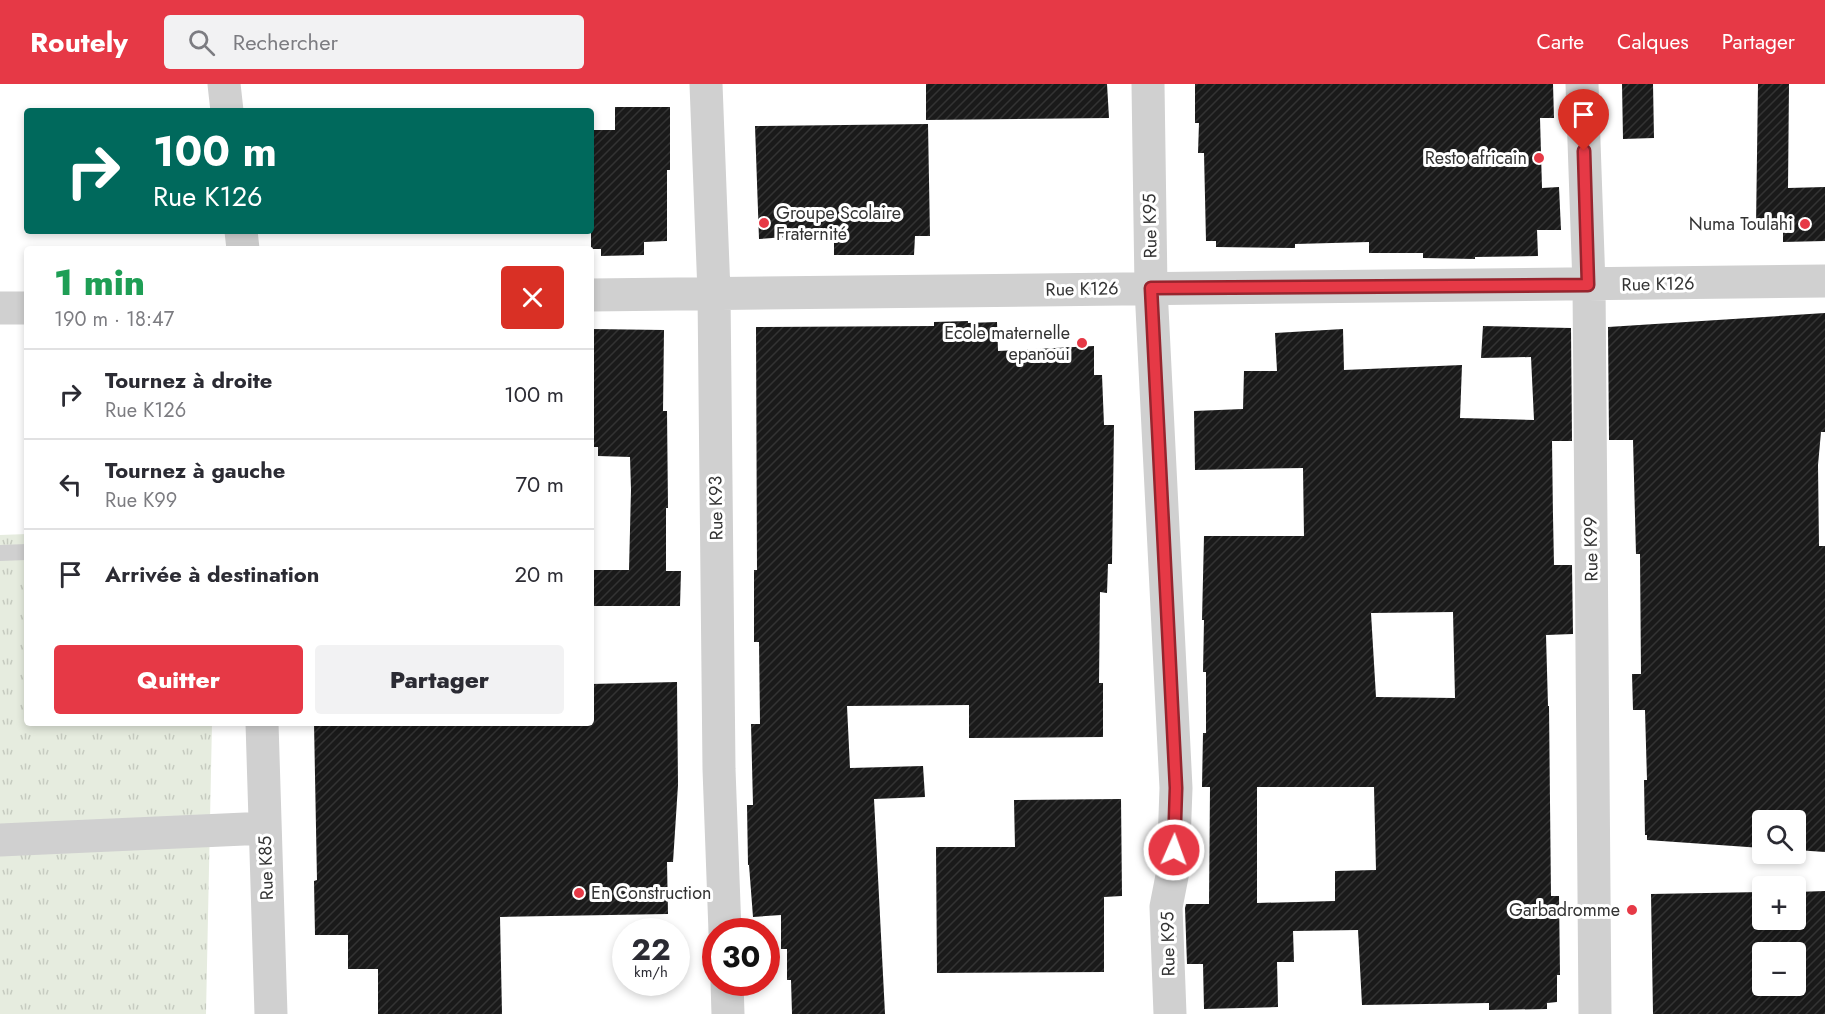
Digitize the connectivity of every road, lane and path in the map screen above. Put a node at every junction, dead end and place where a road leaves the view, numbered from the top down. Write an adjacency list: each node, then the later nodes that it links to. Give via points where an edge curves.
1 (224, 84): 5 (street)
2 (706, 84): 9 (street, Rue K93)
3 (1148, 84): 8 (street, Rue K95)
4 (1582, 84): 7 (street, Rue K99)
5 (227, 108)
6 (1825, 281): 7 (street, Rue K126)
7 (1588, 285): 8 (street, Rue K126); 23 (street, Rue K99)
8 (1151, 288): 9 (street, Rue K126); 22 (street, Rue K95, via 1176,788 1173,871 1167,907)
9 (714, 293): 10 (street, Rue K126); 18 (street, Rue K93)
10 (594, 296)
11 (0, 308): 12 (street)
12 (24, 308)
13 (24, 552): 14 (lane)
14 (0, 553)
15 (262, 726): 16 (street, Rue K85)
16 (265, 828): 17 (street); 20 (street, Rue K85)
17 (0, 840)
18 (724, 918)
19 (727, 996): 21 (street)
20 (270, 1014)
21 (728, 1014)
22 (1170, 1014)
23 (1595, 1014)

